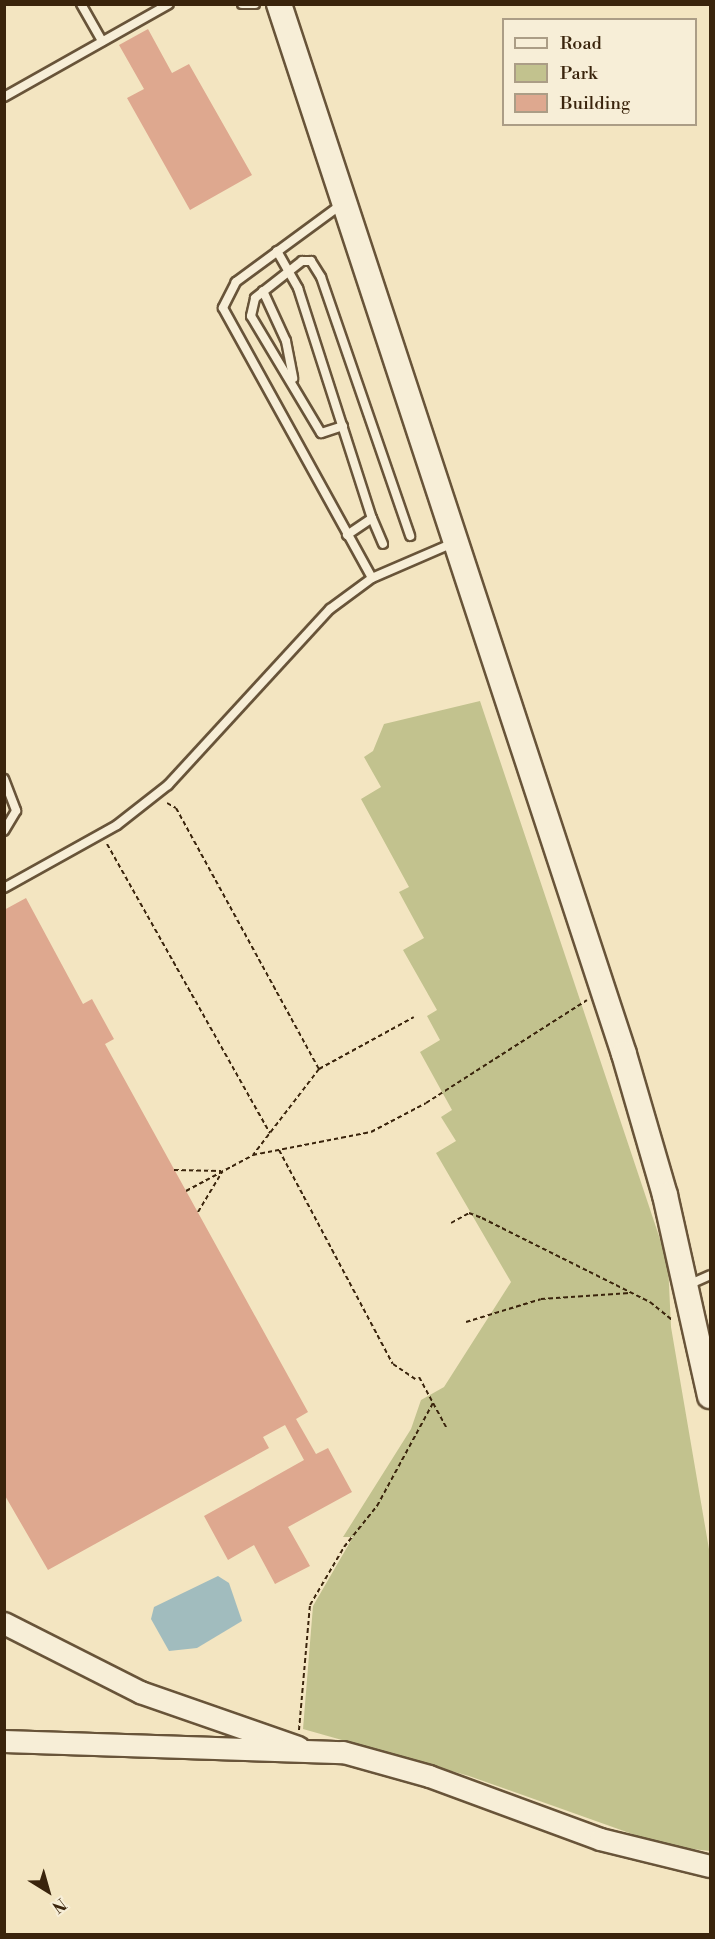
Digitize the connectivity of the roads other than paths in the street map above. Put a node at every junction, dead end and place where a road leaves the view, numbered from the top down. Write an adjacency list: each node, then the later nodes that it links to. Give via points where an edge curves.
1 (81, 4): 6 (lane)
2 (169, 4): 6 (lane)
3 (242, 4): 4 (lane)
4 (255, 4)
5 (279, 4): 8 (main road)
6 (102, 41): 7 (lane)
7 (4, 98)
8 (343, 204): 9 (lane); 17 (main road)
9 (277, 251): 10 (lane); 15 (lane, via 229,288 223,309)
10 (289, 271): 11 (lane); 13 (lane); 16 (lane, via 306,260 317,268)
11 (263, 291): 12 (lane, via 286,341); 12 (lane, via 251,303 251,316)
12 (294, 385): 13 (lane, via 321,434)
13 (343, 426): 14 (lane)
14 (372, 518): 15 (lane); 18 (lane)
15 (347, 535): 19 (lane)
16 (410, 536)
17 (453, 543): 19 (lane); 24 (main road, via 624,1054)
18 (383, 544)
19 (372, 578): 22 (lane, via 330,609 192,761 138,810)
20 (4, 779): 21 (lane, via 16,811)
21 (4, 831)
22 (4, 888)
23 (711, 1275): 24 (lane)
24 (688, 1285): 25 (main road)
25 (711, 1396)
26 (4, 1623): 28 (street, via 140,1692)
27 (4, 1741): 28 (street, via 134,1749)
28 (298, 1747): 29 (street, via 385,1761 600,1839)
29 (711, 1866)

